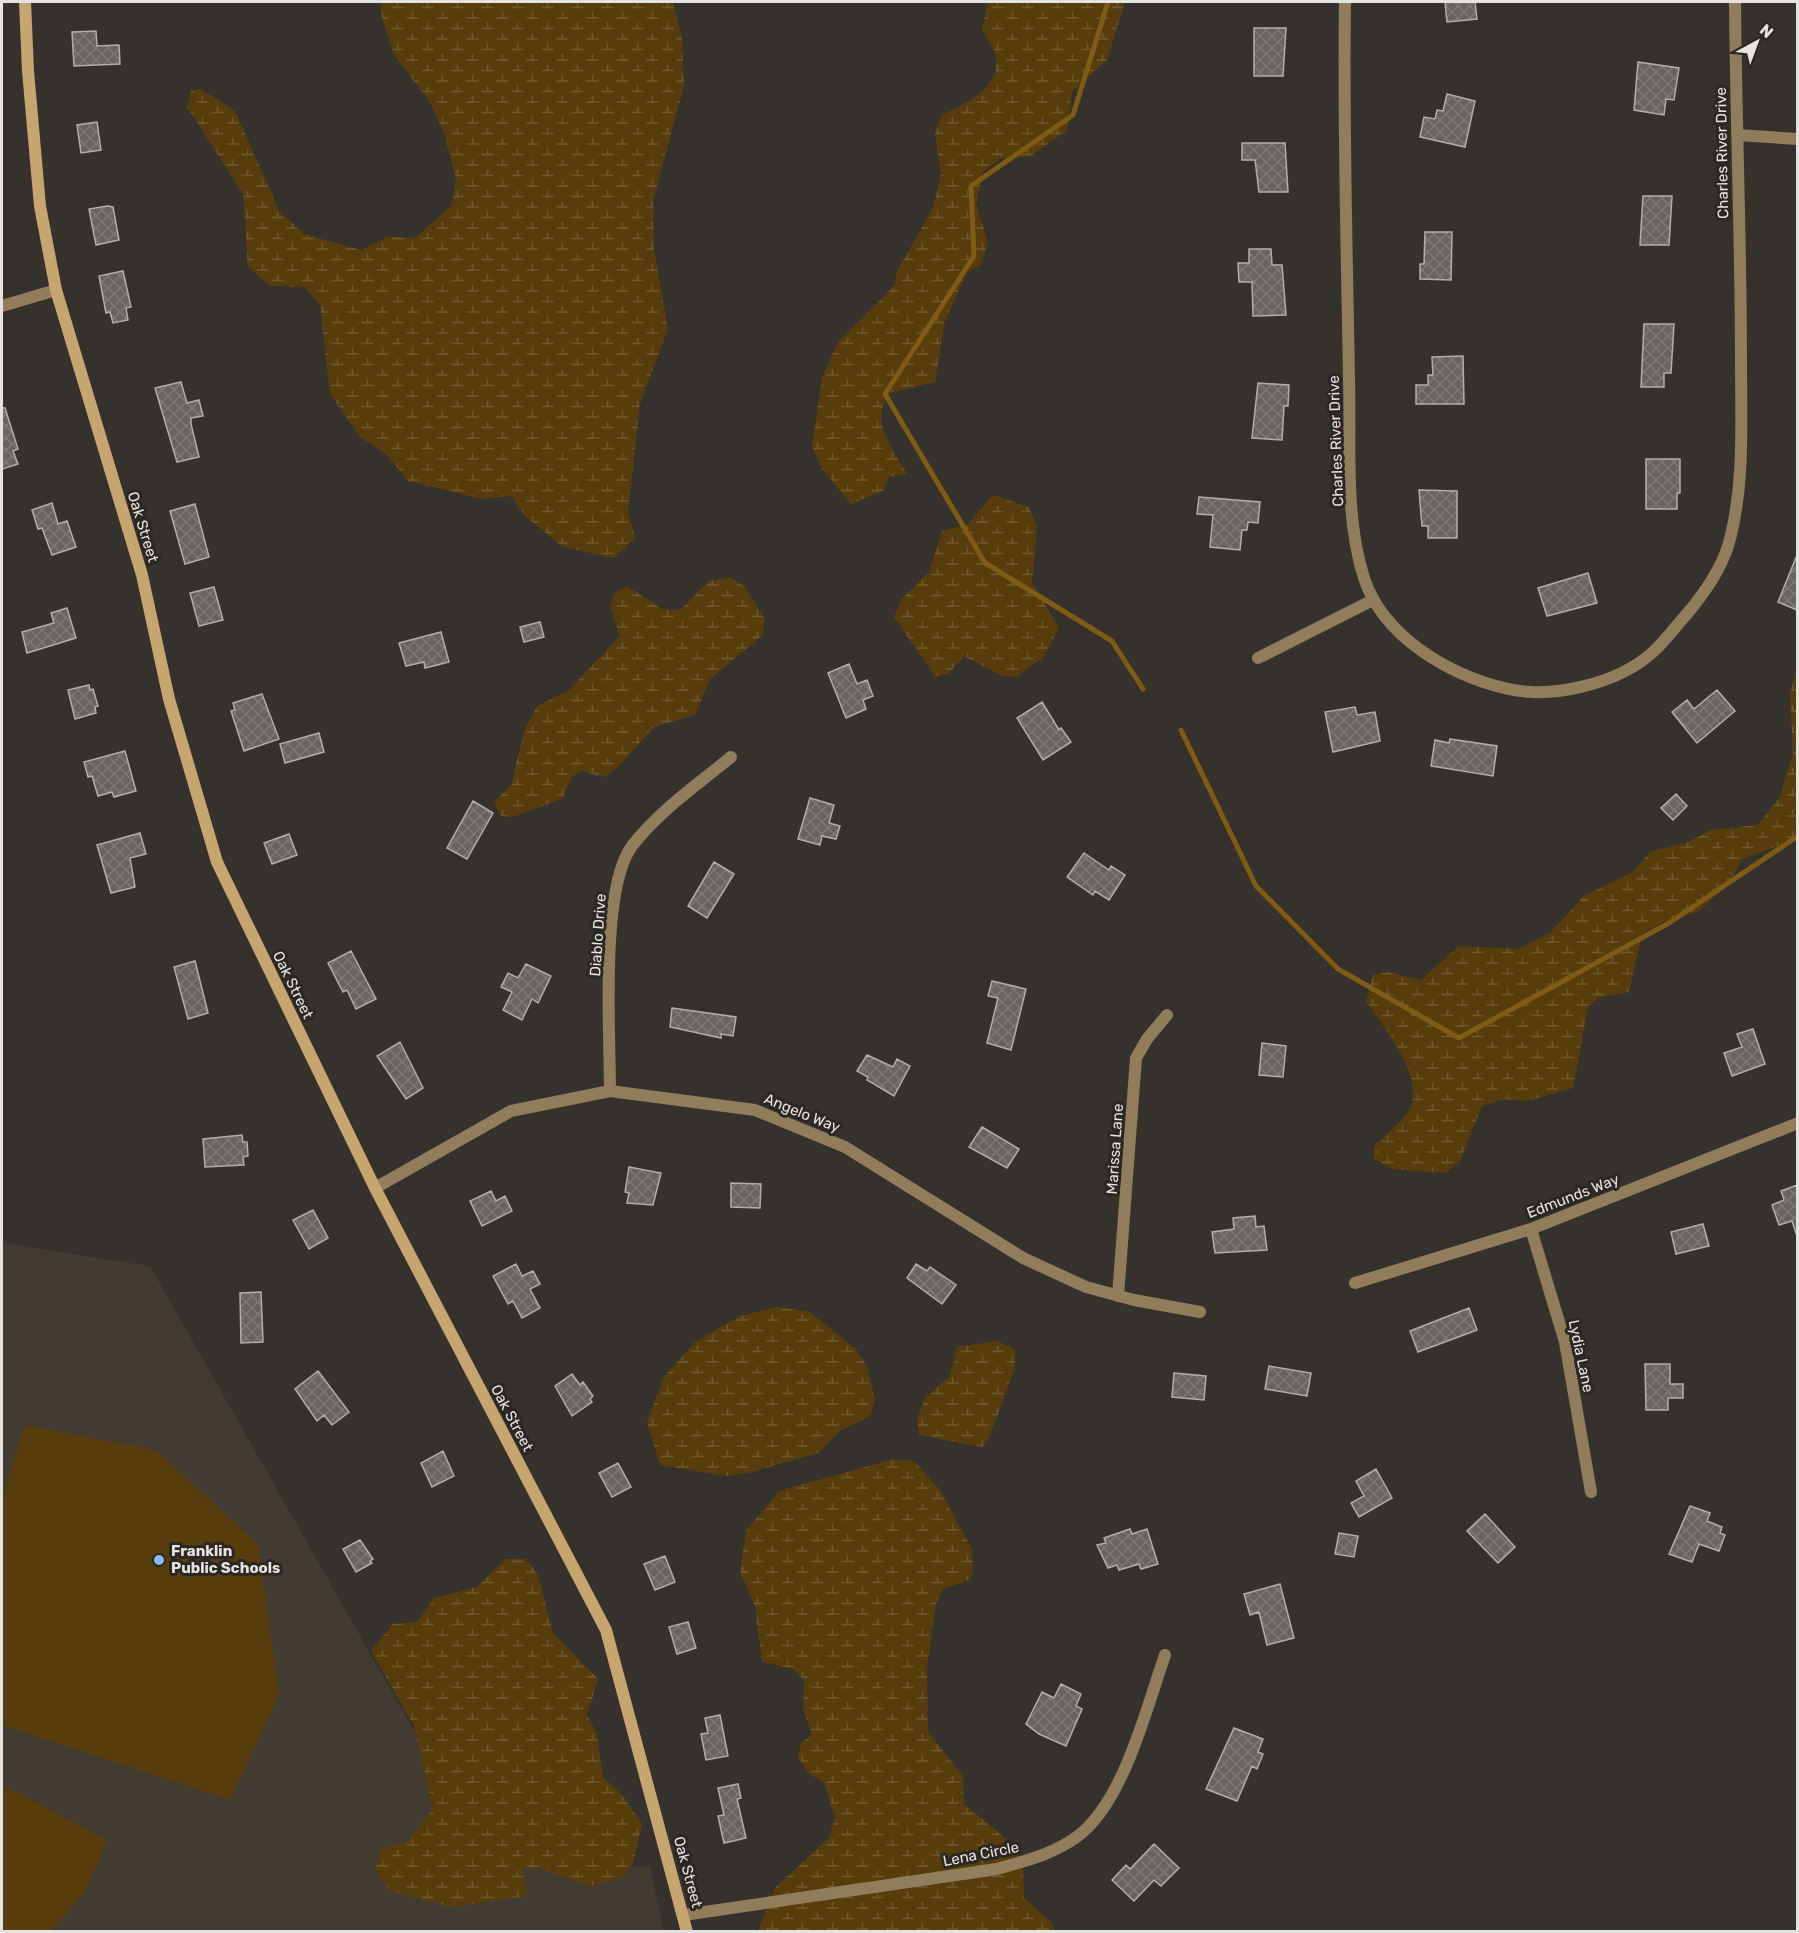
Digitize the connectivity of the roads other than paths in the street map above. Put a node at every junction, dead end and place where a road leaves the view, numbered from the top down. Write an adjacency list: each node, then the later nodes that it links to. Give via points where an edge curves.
1 (25, 2): 6 (main road, Oak Street, via 40,206)
2 (1345, 2): 8 (street, Charles River Drive, via 1343,124 1350,481 1359,559)
3 (1735, 2): 4 (street, Charles River Drive)
4 (1737, 135): 5 (street); 8 (street, Charles River Drive, via 1741,325 1738,488 1728,545 1698,601 1653,653 1608,678 1551,693 1502,688 1441,663 1384,618)
5 (1797, 139)
6 (56, 290): 7 (street); 14 (main road, Oak Street, via 142,575 169,699 217,862)
7 (2, 306)
8 (1373, 600): 9 (street)
9 (1258, 658)
10 (731, 757): 12 (street, Diablo Drive, via 657,817 630,848 615,890 609,965)
11 (1167, 1015): 17 (street, Marissa Lane, via 1136,1059)
12 (610, 1091): 14 (street, Angelo Way, via 511,1111); 17 (street, Angelo Way, via 755,1110 845,1147 1023,1258 1086,1287)
13 (1797, 1123): 15 (street, Edmunds Way)
14 (375, 1188): 21 (main road, Oak Street, via 606,1630)
15 (1531, 1229): 16 (street, Edmunds Way); 19 (street, Lydia Lane, via 1565,1342)
16 (1355, 1283)
17 (1118, 1296): 18 (street, Angelo Way)
18 (1200, 1312)
19 (1591, 1492)
20 (1165, 1654): 21 (street, Lena Circle, via 1108,1804 1078,1836 1037,1858 997,1869)
21 (684, 1915): 22 (main road, Oak Street)
22 (687, 1932)

